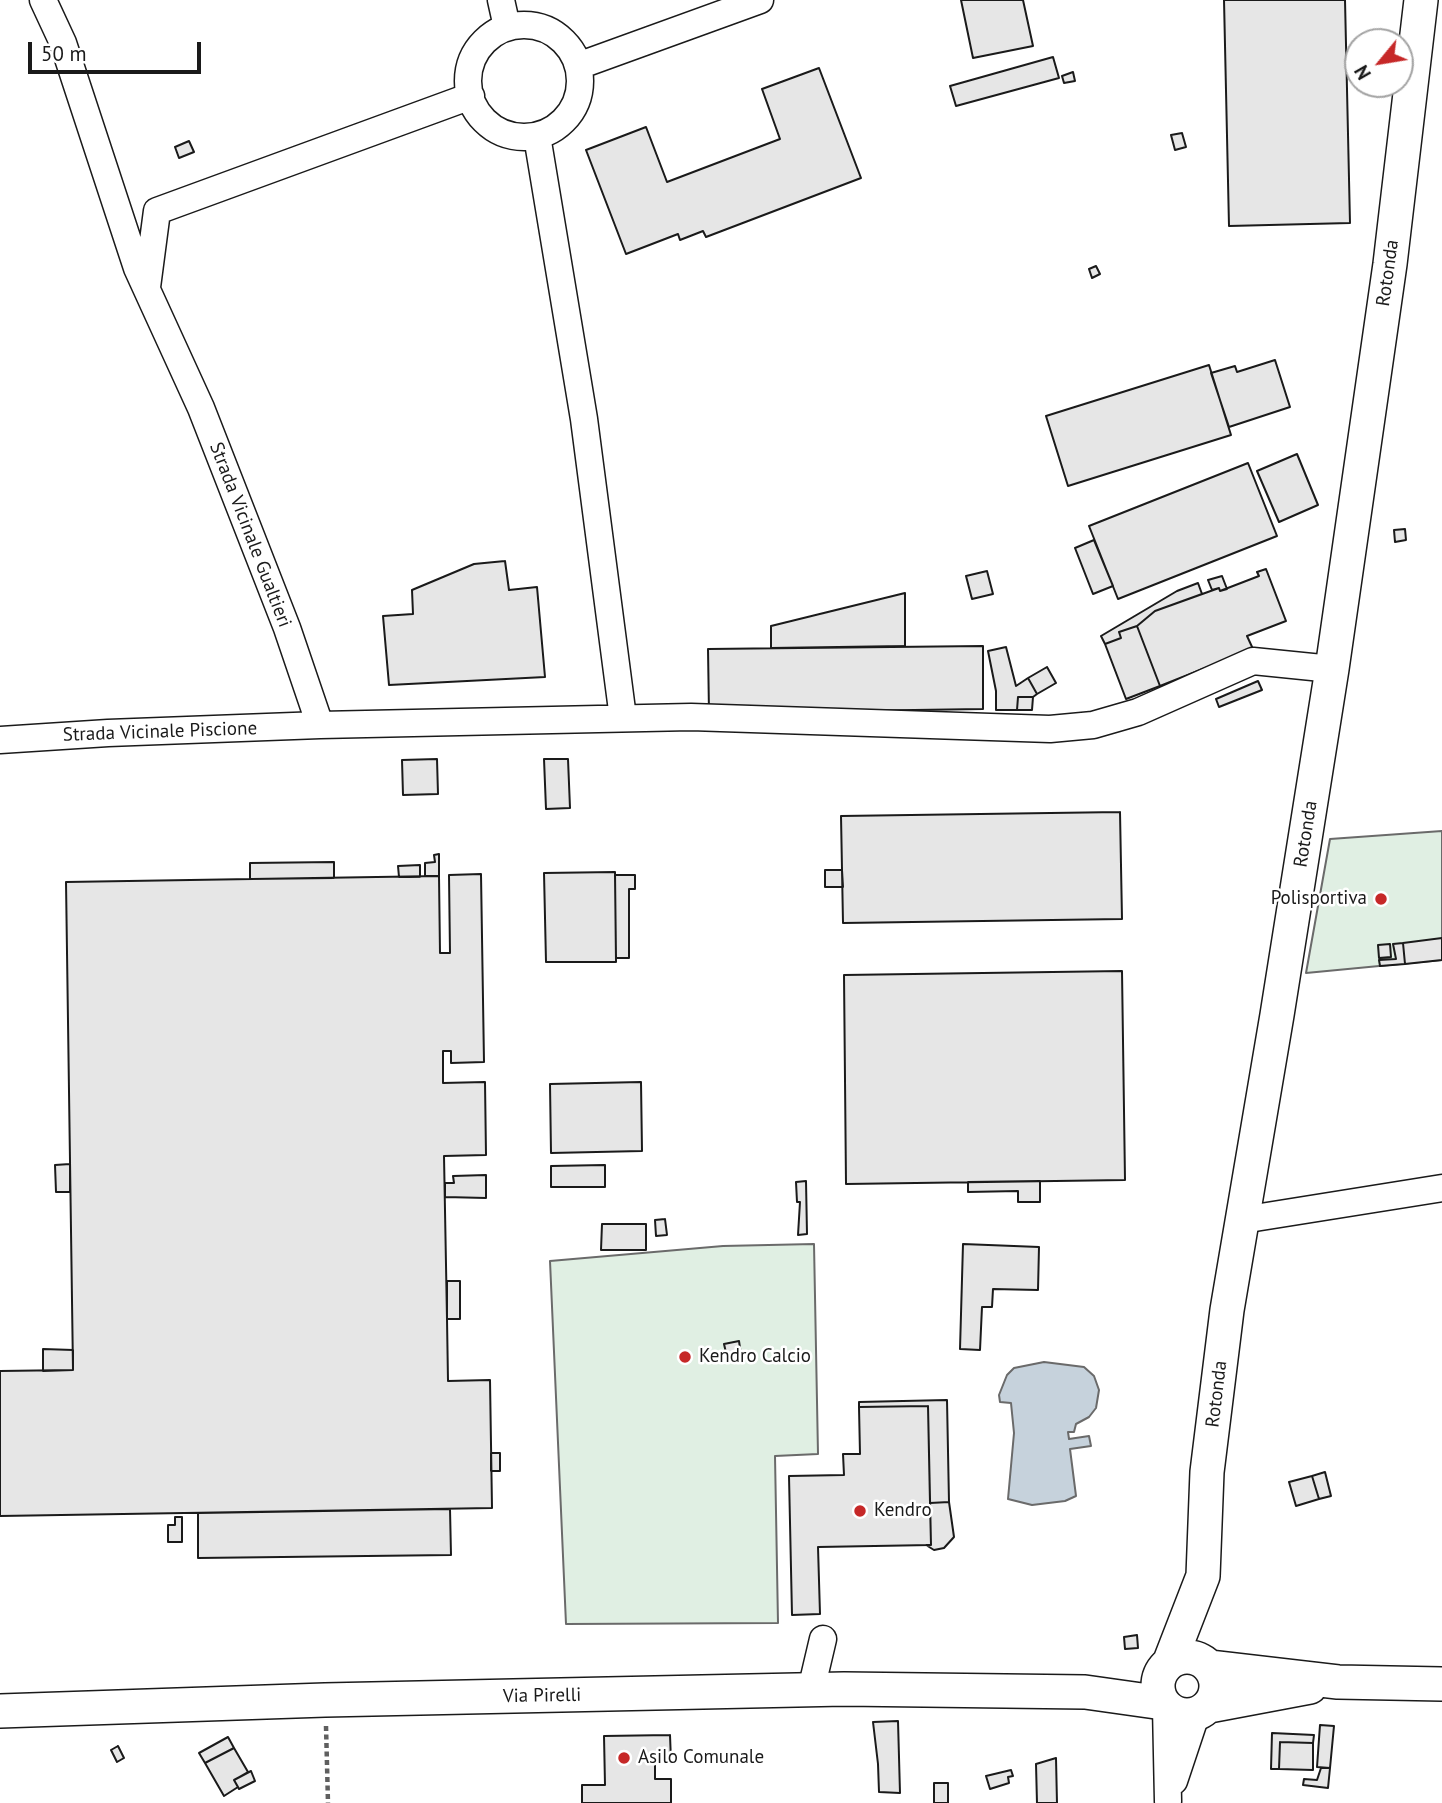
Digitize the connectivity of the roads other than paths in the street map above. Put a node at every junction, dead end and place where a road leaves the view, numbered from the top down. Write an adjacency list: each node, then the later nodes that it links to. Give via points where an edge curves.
1 (43, 0): 9 (street, Strada Vicinale Gualtieri, via 63,43)
2 (501, 0): 5 (street)
3 (760, 0): 6 (street)
4 (1420, 0): 10 (main road, Rotonda, via 1390,264)
5 (507, 27): 6 (street, via 543,28 571,50); 7 (street, via 477,49 469,67)
6 (578, 66): 8 (street, via 580,84 572,110 554,129)
7 (471, 96): 8 (street, via 484,121 499,132); 9 (street, via 157,211)
8 (537, 136): 11 (street, via 584,419)
9 (147, 290): 12 (street, Strada Vicinale Gualtieri, via 211,433)
10 (1332, 669): 11 (street, via 1253,661 1138,712 1050,729 691,717); 15 (main road, Rotonda)
11 (623, 719): 12 (street)
12 (320, 725): 13 (street, Strada Vicinale Piscione)
13 (0, 740)
14 (1442, 1188): 15 (street)
15 (1242, 1220): 16 (main road, Rotonda, via 1207,1472)
16 (1203, 1576): 18 (main road, Rotonda); 19 (main road)
17 (823, 1639): 22 (street)
18 (1168, 1663): 19 (main road, via 1194,1656); 23 (main road, Via Pirelli); 24 (main road, via 1157,1678 1158,1693)
19 (1208, 1665): 20 (main road); 24 (main road, via 1216,1692)
20 (1338, 1682): 21 (main road); 24 (main road, Via Pirelli)
21 (1442, 1684)
22 (811, 1690): 23 (main road, Via Pirelli); 25 (main road, Via Pirelli)
23 (1085, 1692): 24 (main road, Via Pirelli)
24 (1183, 1708): 26 (street)
25 (0, 1711)
26 (1168, 1802)

